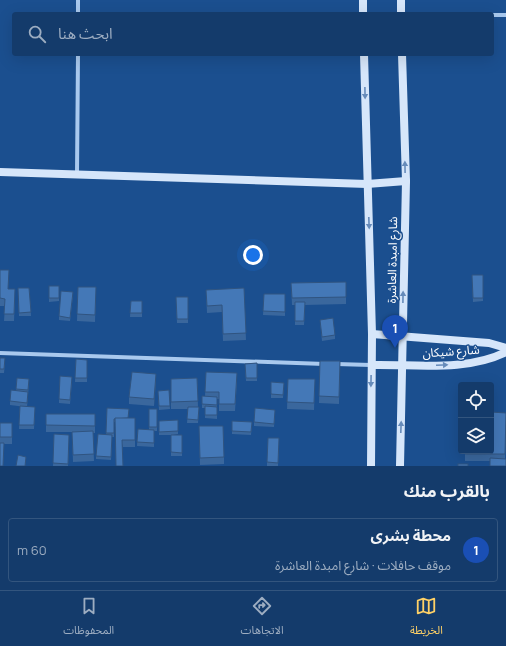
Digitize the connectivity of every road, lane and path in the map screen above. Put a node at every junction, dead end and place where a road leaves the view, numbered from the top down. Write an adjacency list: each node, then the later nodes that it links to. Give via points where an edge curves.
1 (78, 0): 4 (street)
2 (363, 0): 5 (main road)
3 (401, 0): 6 (main road)
4 (78, 12)
5 (363, 12)
6 (401, 12)
7 (494, 15): 8 (street)
8 (506, 15)
9 (78, 56): 13 (street)
10 (364, 56): 15 (main road, شارع امبدة العاشرة, one-way to 15)
11 (402, 56): 14 (main road, شارع امبدة العاشرة, one-way to 11)
12 (0, 172): 13 (main road)
13 (77, 174): 15 (main road)
14 (406, 182): 15 (main road); 17 (main road, شارع امبدة العاشرة, one-way to 14)
15 (367, 184): 16 (main road, شارع امبدة العاشرة, one-way to 16)
16 (372, 334): 17 (main road, شارع شيكان); 22 (main road, شارع امبدة العاشرة)
17 (402, 335): 18 (main road, شارع شيكان, via 489,343); 21 (main road, شارع امبدة العاشرة)
18 (506, 348)
19 (506, 352): 21 (main road, شارع شيكان, one-way to 19, via 464,364 490,360)
20 (0, 353): 22 (street)
21 (403, 364): 22 (main road, شارع شيكان); 24 (main road, شارع امبدة العاشرة, one-way to 21)
22 (372, 365): 23 (main road, شارع امبدة العاشرة, one-way to 23)
23 (371, 466)
24 (400, 466)

